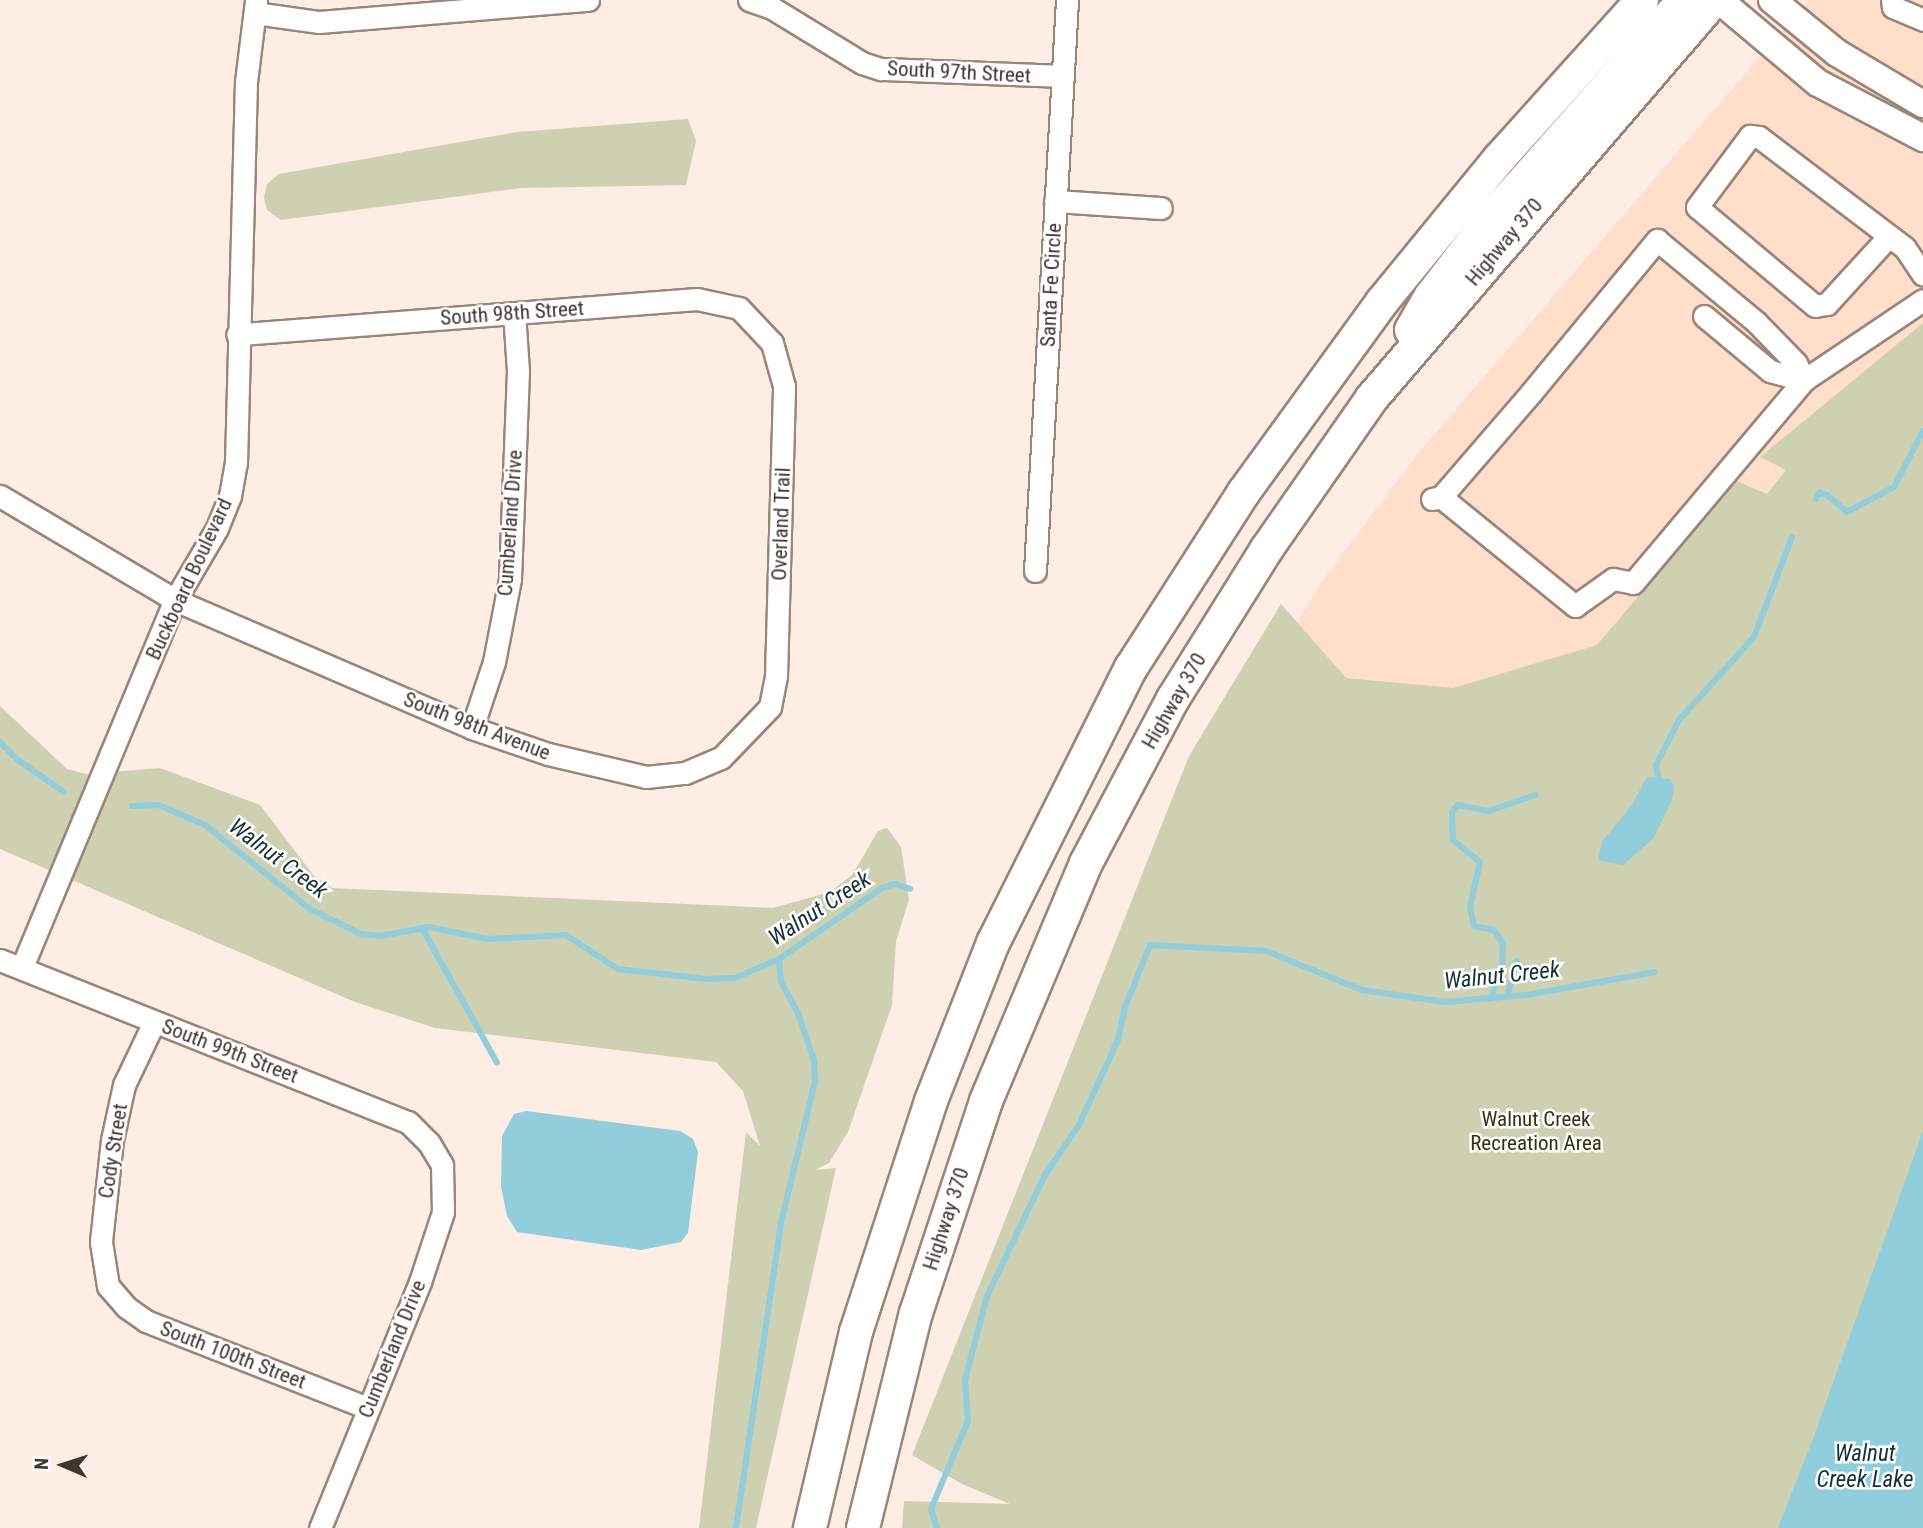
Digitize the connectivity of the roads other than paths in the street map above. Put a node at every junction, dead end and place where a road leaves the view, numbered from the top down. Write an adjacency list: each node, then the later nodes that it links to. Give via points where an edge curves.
1 (588, 0): 10 (street, via 319,22)
2 (749, 0): 12 (street, South 97th Street, via 772,8 862,63 881,69)
3 (1067, 0): 12 (street, Santa Fe Circle)
4 (1642, 0): 36 (highway, via 1499,159 1382,302 1244,492 1131,668 1045,834 956,1034 890,1221)
5 (1684, 0): 25 (highway, via 1482,230 1430,296)
6 (1714, 0): 25 (highway, Highway 370)
7 (1719, 0): 14 (main road, via 1818,83)
8 (1772, 0): 13 (main road, via 1837,53)
9 (1892, 0): 11 (street, via 1893,7)
10 (255, 6): 22 (street, Buckboard Boulevard, via 246,82)
11 (1923, 20)
12 (1060, 76): 15 (street, Santa Fe Circle)
13 (1923, 104)
14 (1923, 138)
15 (1055, 201): 16 (street); 27 (street, Santa Fe Circle)
16 (1161, 208)
17 (1889, 236): 17 (street, via 1759,137 1750,136 1696,207 1815,306 1827,304); 18 (street, via 1905,248)
18 (1923, 275)
19 (1923, 300): 24 (street)
20 (514, 313): 22 (street, South 98th Street); 23 (street, South 98th Street, via 697,299 739,308); 30 (street, Cumberland Drive, via 518,370 510,579 494,662)
21 (1704, 316): 24 (street, via 1770,370)
22 (237, 334): 28 (street, Buckboard Boulevard, via 236,463 230,496)
23 (772, 343): 29 (street, Overland Trail, via 784,386 776,676)
24 (1804, 380): 24 (street, via 1796,363 1756,322 1657,240 1437,498 1575,606 1613,579 1633,583)
25 (1373, 398): 43 (highway, Highway 370, via 1219,622 1086,863 1021,1012 954,1193 916,1313)
26 (0, 496): 28 (street, South 98th Avenue)
27 (1035, 571)
28 (175, 600): 30 (street, South 98th Avenue); 32 (street, Buckboard Boulevard)
29 (770, 706): 30 (street, South 98th Avenue, via 721,758 685,773 646,778 548,754)
30 (472, 728)
31 (0, 960): 32 (street, South 99th Street)
32 (22, 967): 33 (street, South 99th Street)
33 (155, 1022): 34 (street, South 99th Street, via 408,1122); 35 (street, Cody Street, via 124,1085 112,1140 102,1242)
34 (442, 1165): 37 (street, Cumberland Drive, via 443,1212)
35 (108, 1286): 37 (street, South 100th Street, via 125,1307 146,1321)
36 (843, 1384): 38 (highway); 42 (highway)
37 (368, 1408): 39 (street, Cumberland Drive)
38 (825, 1450): 40 (highway); 41 (highway)
39 (320, 1528)
40 (798, 1528)
41 (810, 1528)
42 (832, 1528)
43 (863, 1528)

